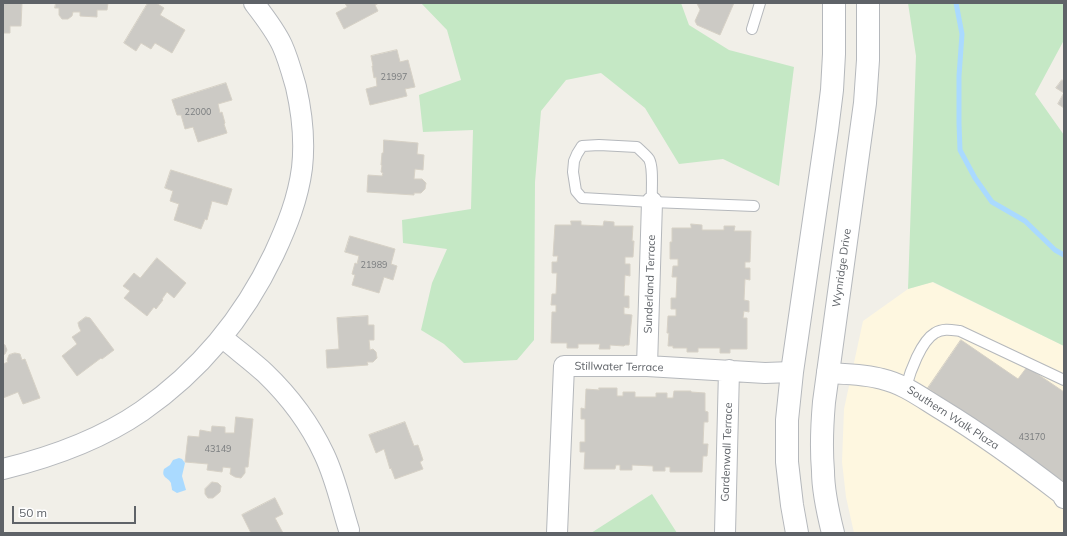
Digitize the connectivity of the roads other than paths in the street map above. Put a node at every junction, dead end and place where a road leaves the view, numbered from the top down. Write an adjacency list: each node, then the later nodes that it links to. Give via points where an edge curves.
1 (254, 3): 8 (street, via 282,45 293,75 300,105 302,167 285,231 263,278)
2 (760, 3): 5 (lane)
3 (834, 3): 11 (street, via 832,90)
4 (868, 3): 12 (street, Wynridge Drive, via 865,103)
5 (752, 29)
6 (652, 202): 6 (lane, via 652,173 649,159 637,148 582,146 574,161 572,172 576,191 582,198); 7 (lane); 9 (street, Sunderland Terrace)
7 (754, 206)
8 (223, 338): 15 (street, via 176,385 141,412 102,435 67,450); 17 (street, via 265,373 308,424 336,484)
9 (647, 366): 10 (street, Stillwater Terrace); 18 (street, Stillwater Terrace, via 564,366)
10 (729, 370): 11 (street, Stillwater Terrace); 19 (street, Gardenwall Terrace)
11 (792, 372): 20 (street, via 787,420 787,462)
12 (827, 373): 14 (street, Southern Walk Plaza, via 882,378); 21 (street, Wynridge Drive, via 822,473)
13 (1064, 380): 14 (lane, via 960,331 946,330 936,332 927,340 911,369)
14 (906, 387): 16 (street, Southern Walk Plaza, via 1005,451)
15 (3, 469)
16 (1064, 498)
17 (349, 530)
18 (557, 533)
19 (725, 533)
20 (797, 533)
21 (833, 533)

